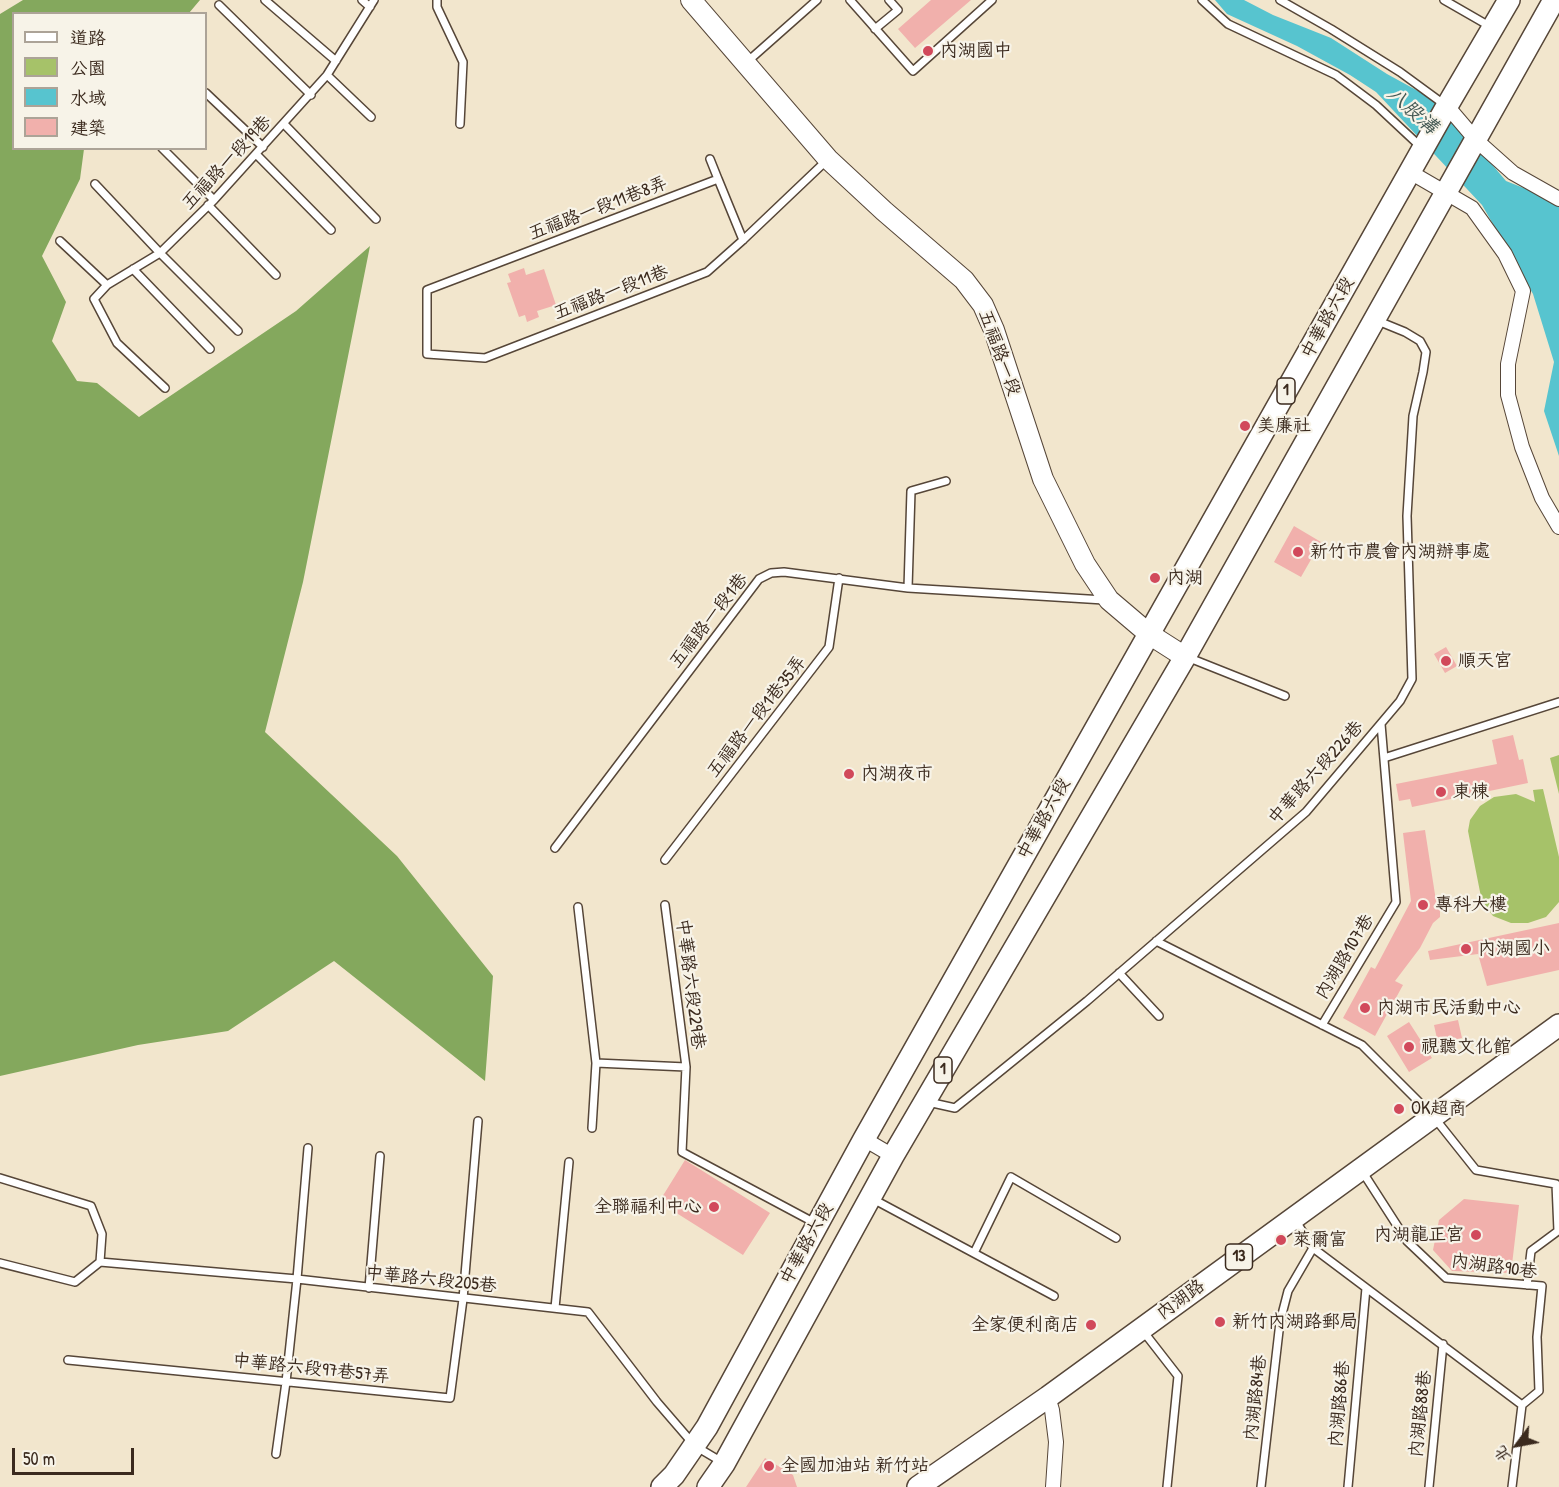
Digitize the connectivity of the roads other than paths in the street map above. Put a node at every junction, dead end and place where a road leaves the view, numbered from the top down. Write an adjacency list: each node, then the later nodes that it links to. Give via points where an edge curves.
1 (265, 0): 19 (lane)
2 (362, 0): 16 (lane)
3 (374, 0): 16 (lane, 五福路一段19巷)
4 (437, 0): 27 (lane, via 464,62)
5 (691, 0): 20 (main road, 五福路一段)
6 (817, 0): 20 (lane)
7 (850, 0): 18 (lane)
8 (889, 0): 18 (lane, via 898,10)
9 (992, 0): 18 (lane, via 913,71)
10 (1202, 0): 30 (lane, via 1228,24 1336,75 1376,105)
11 (1280, 0): 24 (lane)
12 (1444, 0): 17 (lane)
13 (1509, 0): 17 (main road, 1)
14 (1554, 0): 28 (main road, 1)
15 (219, 5): 23 (lane)
16 (370, 7): 19 (lane, 五福路一段19巷)
17 (1493, 28): 24 (main road, 1)
18 (875, 29)
19 (336, 61): 21 (lane, 五福路一段19巷)
20 (746, 63): 34 (main road, 五福路一段)
21 (327, 75): 23 (lane, 五福路一段19巷); 25 (lane)
22 (207, 94): 29 (lane)
23 (311, 94): 26 (lane, 五福路一段19巷)
24 (1447, 106): 28 (street); 30 (main road, 1)
25 (371, 117)
26 (284, 124): 29 (lane, 五福路一段19巷); 41 (lane)
27 (460, 124)
28 (1476, 140): 38 (main road, 1); 39 (street, via 1513,173)
29 (263, 147): 32 (lane, 五福路一段19巷)
30 (1423, 149): 35 (main road, 中華路六段 / 1)
31 (164, 150): 40 (lane)
32 (256, 154): 40 (lane, 五福路一段19巷); 42 (lane)
33 (710, 159): 36 (lane)
34 (828, 159): 43 (lane, 五福路一段11巷); 58 (main road, 五福路一段, via 964,280 983,305 1043,479 1085,564)
35 (1410, 172): 38 (street); 59 (main road, 中華路六段 / 1)
36 (718, 179): 43 (lane); 49 (lane, 五福路一段11巷8弄)
37 (95, 184): 45 (lane)
38 (1446, 192): 50 (main road, 中華路六段 / 1); 55 (street, via 1472,208 1505,254 1523,291 1508,364 1508,395 1522,447 1542,498)
39 (1559, 199)
40 (211, 202): 45 (lane, 五福路一段19巷); 47 (lane)
41 (376, 219)
42 (331, 230)
43 (743, 240): 49 (lane, 五福路一段11巷, via 707,272 485,358 427,354)
44 (60, 241): 48 (lane)
45 (160, 253): 46 (lane, 五福路一段19巷); 51 (lane)
46 (133, 269): 48 (lane, 五福路一段19巷); 52 (lane)
47 (276, 275)
48 (107, 285): 53 (lane, via 94,299 117,343)
49 (427, 290)
50 (1376, 320): 60 (main road, 中華路六段 / 1); 63 (lane, 中華路六段226巷, via 1420,341 1426,352 1413,416 1407,516 1412,679)
51 (238, 332)
52 (210, 349)
53 (165, 388)
54 (946, 481): 57 (lane, via 911,491)
55 (1559, 527)
56 (839, 578): 57 (lane, 五福路一段1巷); 65 (lane, 五福路一段1巷, via 784,572 759,579); 66 (lane, 五福路一段1巷35弄, via 830,647)
57 (908, 588): 58 (lane, 五福路一段1巷)
58 (1109, 600): 59 (main road, 五福路一段)
59 (1149, 634): 60 (main road, 五福路一段); 80 (main road, 中華路六段 / 1)
60 (1185, 657): 61 (lane); 76 (main road, 中華路六段 / 1)
61 (1285, 696)
62 (1559, 702): 64 (lane)
63 (1381, 724): 64 (lane, 內湖路107巷); 69 (lane, 中華路六段226巷, via 1306,812)
64 (1384, 758): 72 (lane, 內湖路107巷, via 1396,902)
65 (555, 848)
66 (665, 860)
67 (665, 905): 75 (lane, 中華路六段229巷)
68 (578, 907): 74 (lane)
69 (1156, 941): 70 (lane, 中華路六段226巷); 72 (lane)
70 (1119, 973): 71 (lane); 76 (lane, 中華路六段226巷, via 955,1108)
71 (1159, 1016)
72 (1322, 1025): 77 (lane, 內湖路107巷, via 1362,1045)
73 (1559, 1025): 77 (main road, 內湖路 / 13)
74 (596, 1063): 75 (lane, 中華路六段229巷); 79 (lane)
75 (686, 1067): 89 (lane, 中華路六段229巷, via 682,1152)
76 (925, 1101): 83 (main road, 中華路六段 / 1)
77 (1433, 1116): 85 (main road, 內湖路 / 13); 96 (lane, 內湖路107巷, via 1476,1170 1556,1184 1558,1231 1531,1251)
78 (478, 1121): 100 (lane)
79 (592, 1128)
80 (864, 1138): 83 (street); 89 (main road, 中華路六段 / 1)
81 (308, 1148): 95 (lane)
82 (380, 1155): 97 (lane)
83 (893, 1156): 87 (main road, 中華路六段 / 1)
84 (569, 1162): 101 (lane)
85 (1360, 1169): 88 (main road, 內湖路 / 13); 96 (lane, 內湖路90巷, via 1407,1240 1446,1278)
86 (0, 1178): 93 (lane, via 91,1206 102,1234)
87 (871, 1197): 92 (lane); 110 (main road, 中華路六段 / 1)
88 (1293, 1218): 91 (lane); 102 (main road, 內湖路 / 13)
89 (817, 1225): 108 (main road, 中華路六段 / 1)
90 (1116, 1238): 92 (lane, via 1011,1178)
91 (1313, 1248): 98 (lane); 116 (lane, 內湖路84巷, via 1288,1291 1280,1322)
92 (974, 1253): 99 (lane)
93 (100, 1262): 94 (lane, via 75,1282); 95 (lane, 中華路六段205巷)
94 (0, 1263)
95 (297, 1280): 97 (lane, 中華路六段205巷); 105 (lane)
96 (1527, 1285): 107 (lane, 內湖路90巷, via 1542,1286 1537,1337 1539,1391)
97 (369, 1288): 100 (lane, 中華路六段205巷)
98 (1366, 1288): 103 (lane); 117 (lane, 內湖路86巷)
99 (1054, 1296)
100 (463, 1299): 101 (lane, 中華路六段205巷); 105 (lane, 中華路六段97巷57弄, via 450,1398)
101 (555, 1308): 108 (lane, 中華路六段205巷, via 588,1312)
102 (1141, 1329): 106 (main road, 內湖路 / 13); 115 (lane, via 1178,1376)
103 (1443, 1344): 107 (lane); 118 (lane, 內湖路88巷)
104 (68, 1360): 105 (lane, 中華路六段97巷57弄)
105 (286, 1382): 109 (lane)
106 (1048, 1396): 113 (main road, 內湖路 / 13); 114 (street, via 1056,1442)
107 (1522, 1405): 119 (lane)
108 (695, 1446): 110 (lane, 中華路六段205巷); 111 (main road, 中華路六段 / 1)
109 (276, 1454)
110 (724, 1464): 112 (main road, 中華路六段 / 1)
111 (662, 1487)
112 (708, 1487)
113 (918, 1487)
114 (1053, 1487)
115 (1167, 1487)
116 (1261, 1487)
117 (1348, 1487)
118 (1429, 1487)
119 (1512, 1487)

